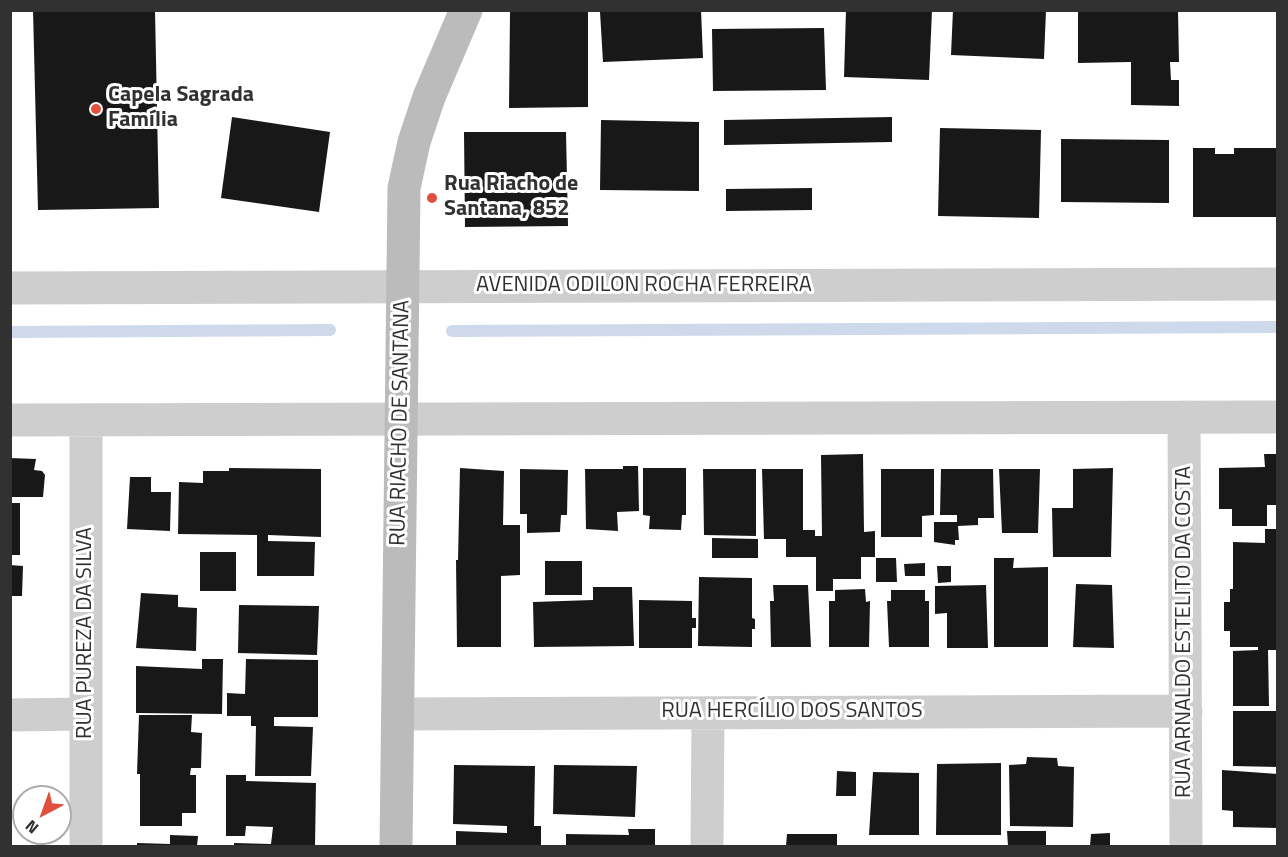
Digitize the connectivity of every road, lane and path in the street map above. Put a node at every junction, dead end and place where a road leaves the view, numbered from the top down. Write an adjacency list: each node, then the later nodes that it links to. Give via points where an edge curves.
1 (466, 10): 3 (street, RUA RIACHO DE SANTANA, via 414,142 405,188)
2 (1278, 284): 3 (street, AVENIDA ODILON ROCHA FERREIRA)
3 (402, 287): 4 (street, AVENIDA ODILON ROCHA FERREIRA); 7 (street, RUA RIACHO DE SANTANA)
4 (10, 288)
5 (1184, 417): 6 (street); 7 (street); 10 (street, RUA ARNALDO ESTELITO DA COSTA)
6 (1278, 417)
7 (401, 419): 9 (street); 13 (street, RUA RIACHO DE SANTANA)
8 (10, 420): 9 (street)
9 (86, 420): 12 (street, RUA PUREZA DA SILVA)
10 (1186, 711): 11 (street, RUA HERCÍLIO DOS SANTOS); 18 (street, RUA ARNALDO ESTELITO DA COSTA)
11 (708, 713): 13 (street, RUA HERCÍLIO DOS SANTOS); 17 (street)
12 (86, 714): 14 (street); 15 (street, RUA PUREZA DA SILVA)
13 (398, 714): 16 (street, RUA RIACHO DE SANTANA)
14 (10, 715)
15 (86, 846)
16 (396, 846)
17 (707, 846)
18 (1186, 846)

